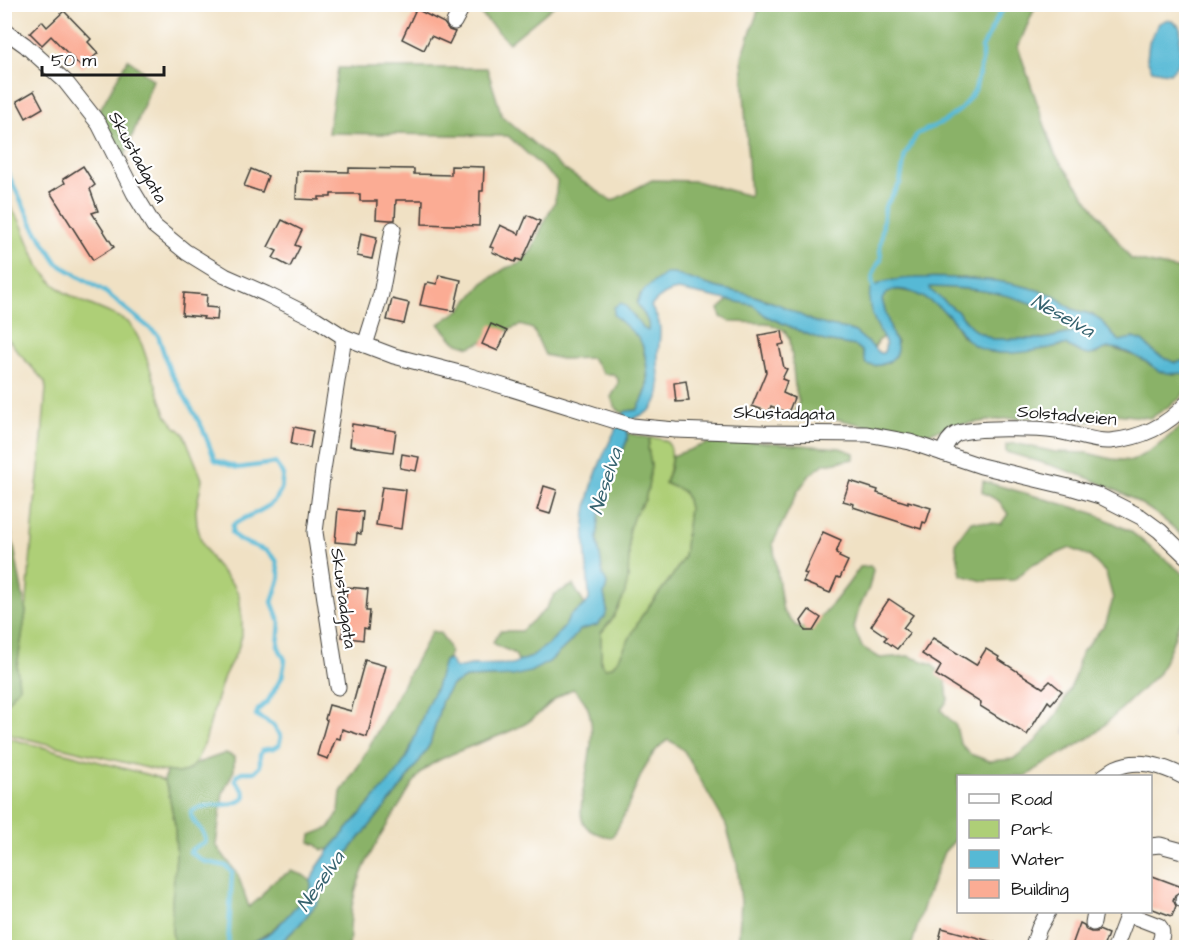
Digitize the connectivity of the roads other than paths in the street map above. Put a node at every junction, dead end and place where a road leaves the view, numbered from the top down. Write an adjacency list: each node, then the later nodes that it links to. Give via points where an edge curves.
1 (457, 4): 2 (street, via 461,9)
2 (454, 22)
3 (4, 30): 5 (street, Skustadgata, via 65,81 99,124 154,226 225,276 316,319)
4 (393, 229): 6 (street, via 381,294)
5 (344, 337): 6 (street, Skustadgata); 10 (street, Skustadgata, via 315,532)
6 (365, 345): 8 (street, Skustadgata, via 632,426 867,434)
7 (1186, 404): 8 (street, Solstadveien, via 1160,426 1123,439 1107,441 1055,431 987,429 955,435)
8 (943, 453): 9 (street, Skustadgata, via 1100,496 1160,531)
9 (1186, 556)
10 (338, 687)
11 (1107, 775): 12 (street, via 1116,768 1137,763 1167,768)
12 (1186, 778)
13 (1152, 846): 14 (street)
14 (1186, 852)
15 (1047, 913): 16 (street)
16 (1032, 948)
17 (1115, 948): 18 (street, via 1129,916 1159,926 1163,934)
18 (1158, 948)

